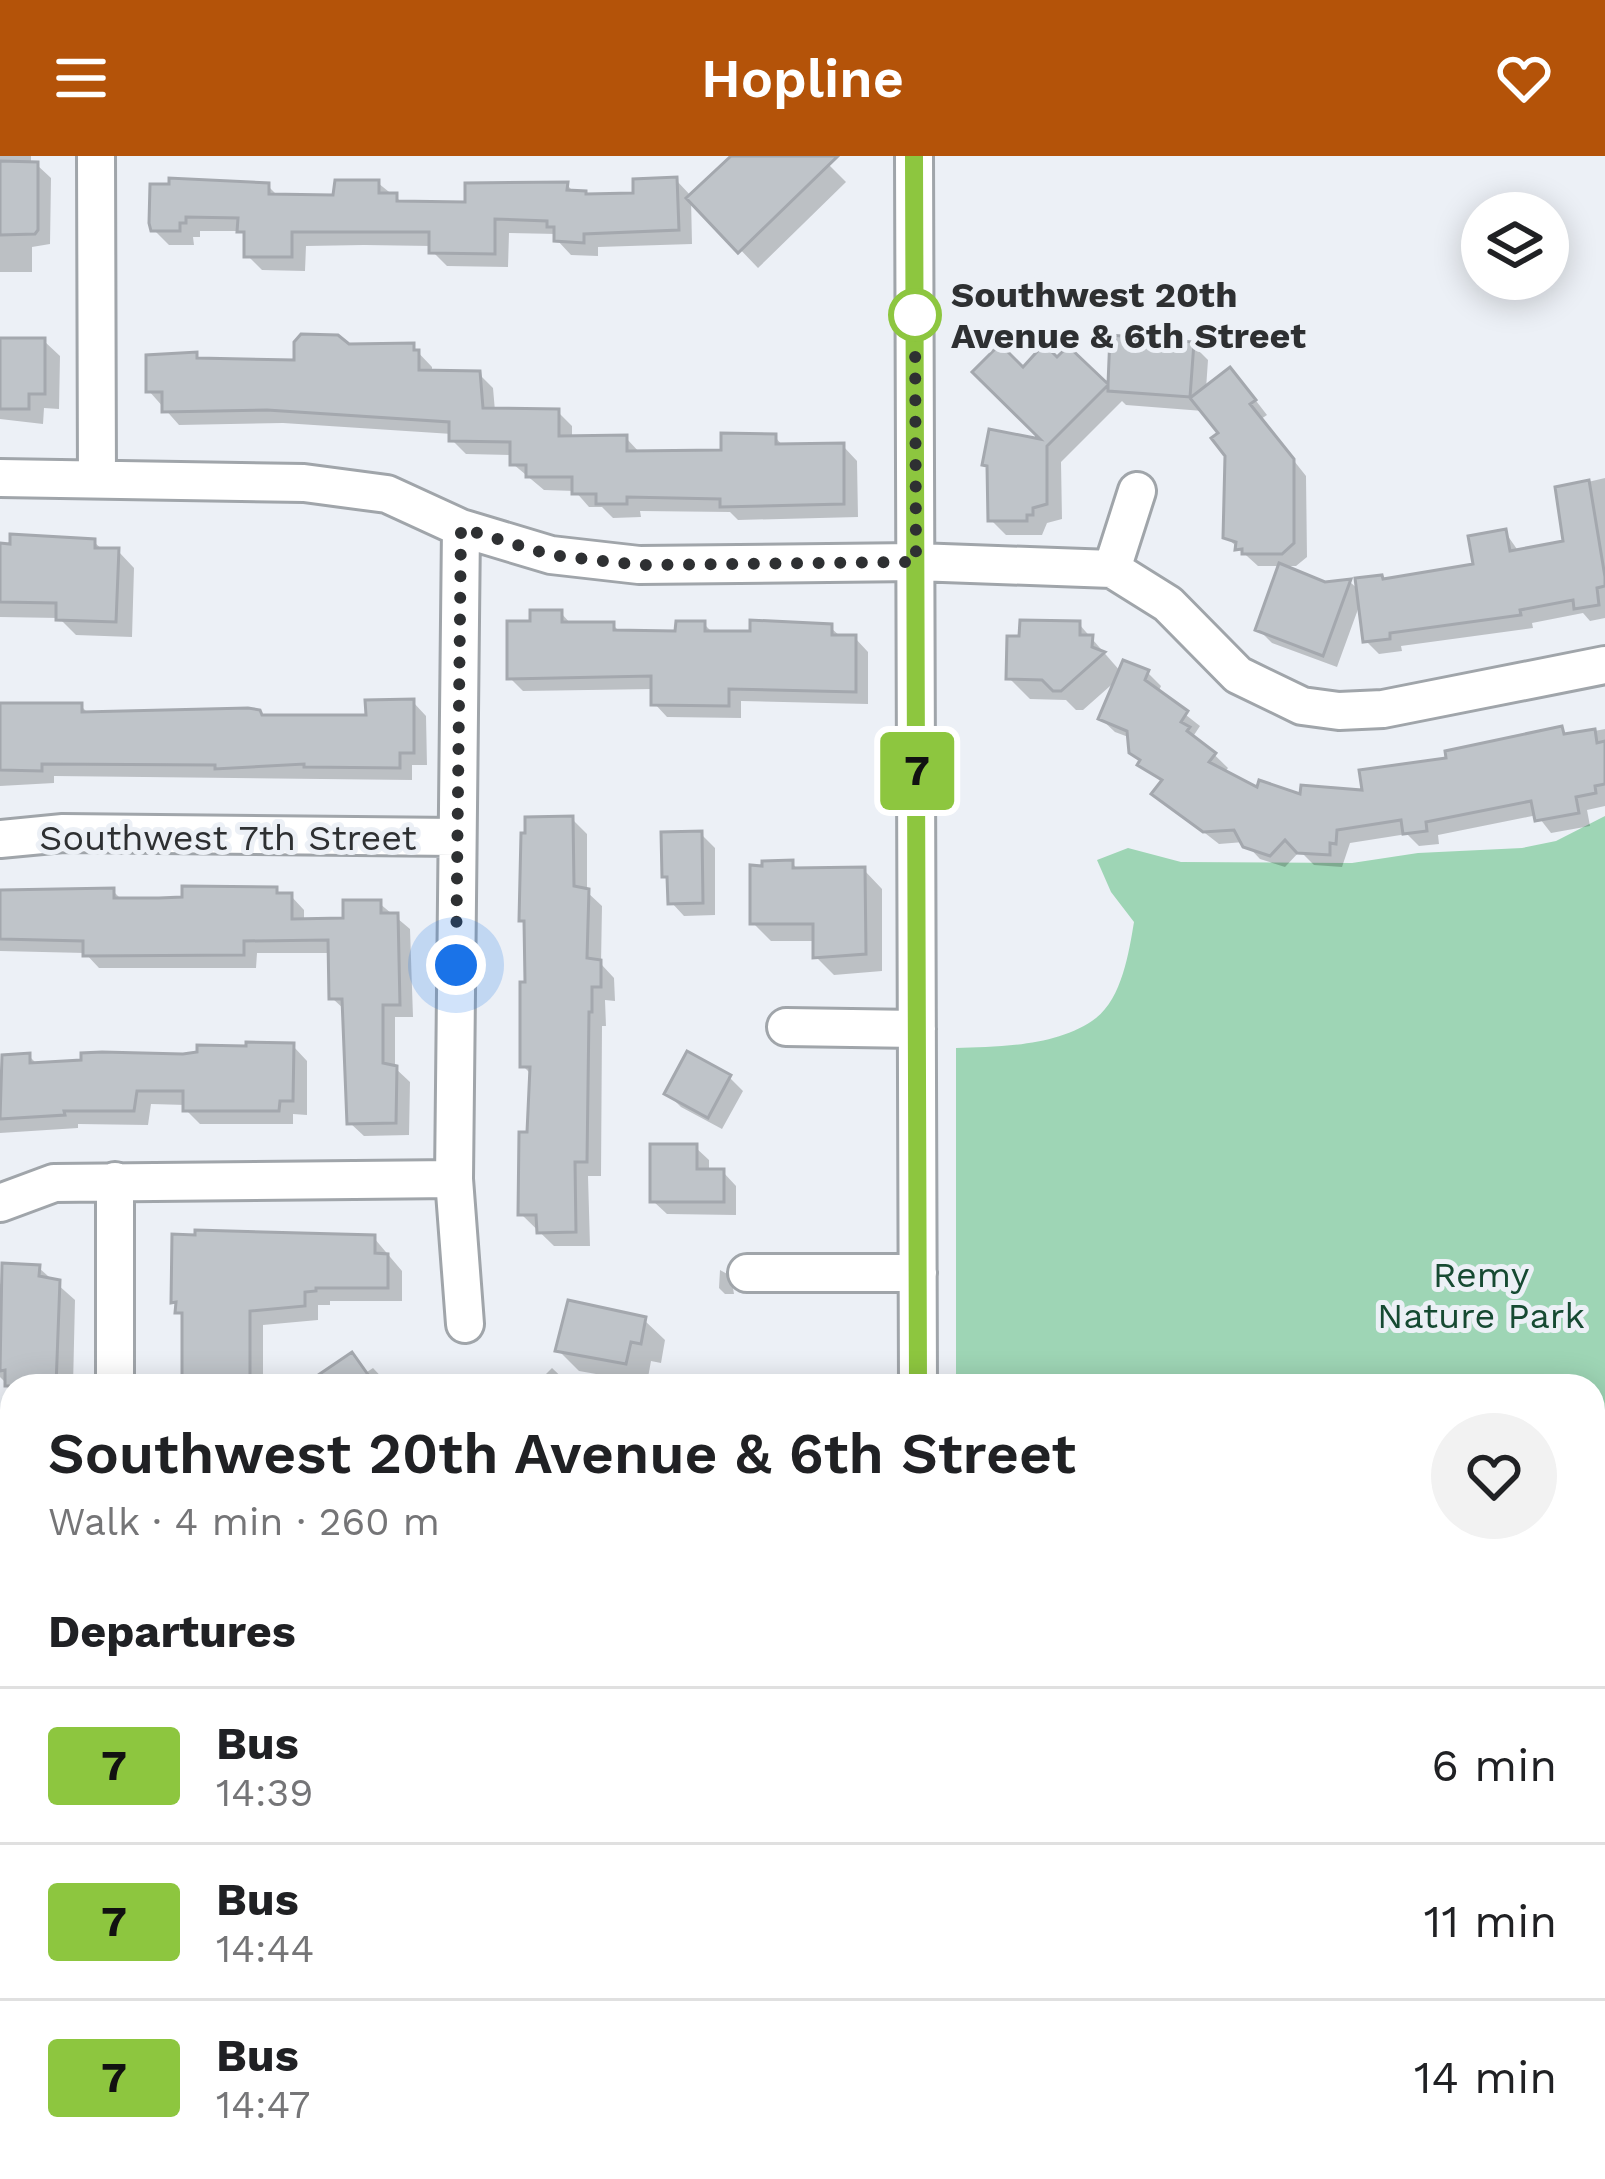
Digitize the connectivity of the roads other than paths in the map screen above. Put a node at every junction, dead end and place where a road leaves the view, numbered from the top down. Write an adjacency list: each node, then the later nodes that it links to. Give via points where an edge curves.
1 (96, 156): 4 (street)
2 (914, 156): 7 (street)
3 (0, 478): 4 (street)
4 (97, 479): 6 (street, via 304,483 387,494)
5 (1137, 491): 8 (street)
6 (461, 528): 7 (street, via 551,555 639,565); 10 (street)
7 (916, 562): 8 (street); 13 (street)
8 (1112, 568): 9 (street, via 1168,604 1238,675 1302,706 1383,709)
9 (1605, 665)
10 (457, 837): 11 (street, Southwest 7th Street); 14 (street)
11 (0, 839)
12 (786, 1027): 13 (street)
13 (917, 1029): 18 (street)
14 (454, 1179): 15 (street); 19 (street)
15 (115, 1181): 16 (street, via 54,1183); 20 (street)
16 (0, 1203)
17 (747, 1273): 18 (street)
18 (918, 1273): 21 (street)
19 (465, 1324)
20 (115, 1374)
21 (918, 1374)

